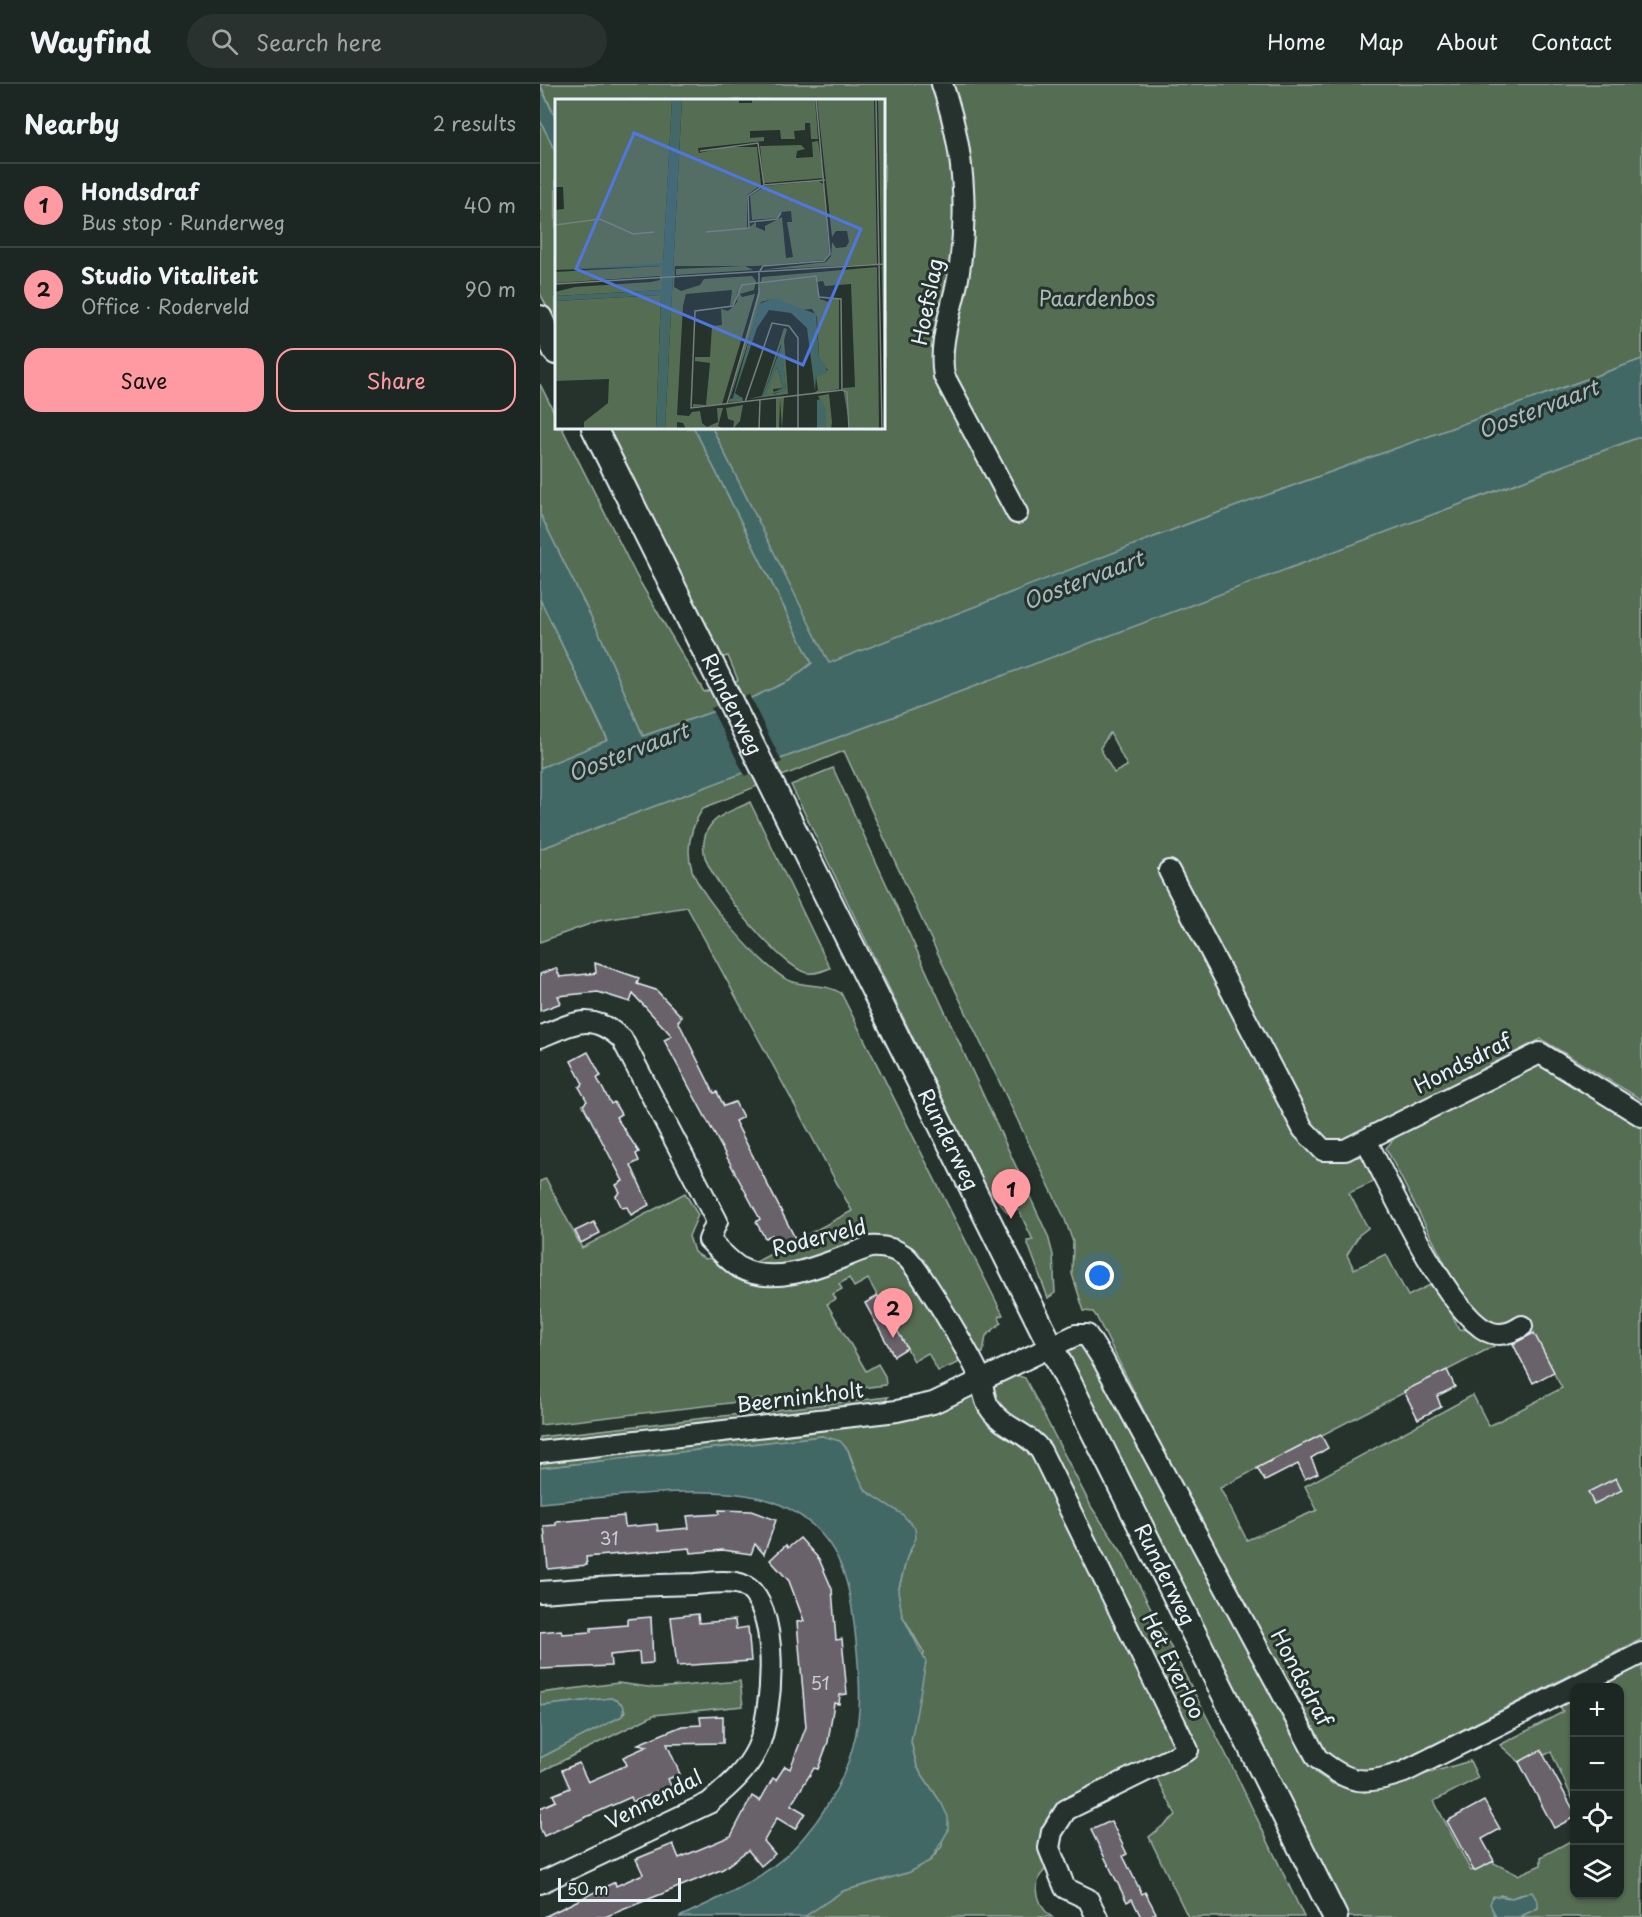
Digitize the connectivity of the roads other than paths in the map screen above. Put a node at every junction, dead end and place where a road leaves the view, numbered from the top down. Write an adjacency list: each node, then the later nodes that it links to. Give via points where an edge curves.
1 (942, 84): 5 (street, Hoefslag, via 959,150 965,203 963,242 942,370)
2 (540, 318): 3 (street)
3 (555, 350)
4 (594, 429): 11 (street, Runderweg)
5 (1017, 513)
6 (1169, 871): 9 (street, Hondsdraf, via 1303,1129 1323,1150 1345,1150)
7 (540, 1037): 12 (street, Roderveld, via 588,1021 609,1028 622,1039 717,1221 709,1240 739,1267 758,1275 783,1275 870,1247 885,1246 905,1256 914,1267)
8 (1642, 1116): 9 (street, Hondsdraf, via 1540,1053)
9 (1366, 1140): 10 (street, via 1446,1290 1465,1313 1492,1333 1513,1332)
10 (1522, 1326)
11 (1053, 1346): 12 (street, Beerninkholt); 15 (street, Hondsdraf, via 1076,1335 1087,1335 1317,1758 1333,1771 1354,1781 1379,1781 1404,1772); 18 (street, Runderweg)
12 (981, 1380): 13 (street, Beerninkholt, via 933,1403 897,1411); 17 (street, Het Everloo, via 990,1409 1000,1420 1025,1433 1041,1451 1188,1750 1066,1810 1052,1832 1049,1848 1065,1888 1088,1899)
13 (540, 1452)
14 (540, 1592): 16 (street, Vennendal, via 635,1585 739,1584 757,1595 762,1605 771,1692 770,1709 757,1749 743,1771 717,1797)
15 (1642, 1653)
16 (540, 1883)
17 (1097, 1917)
18 (1335, 1917)

